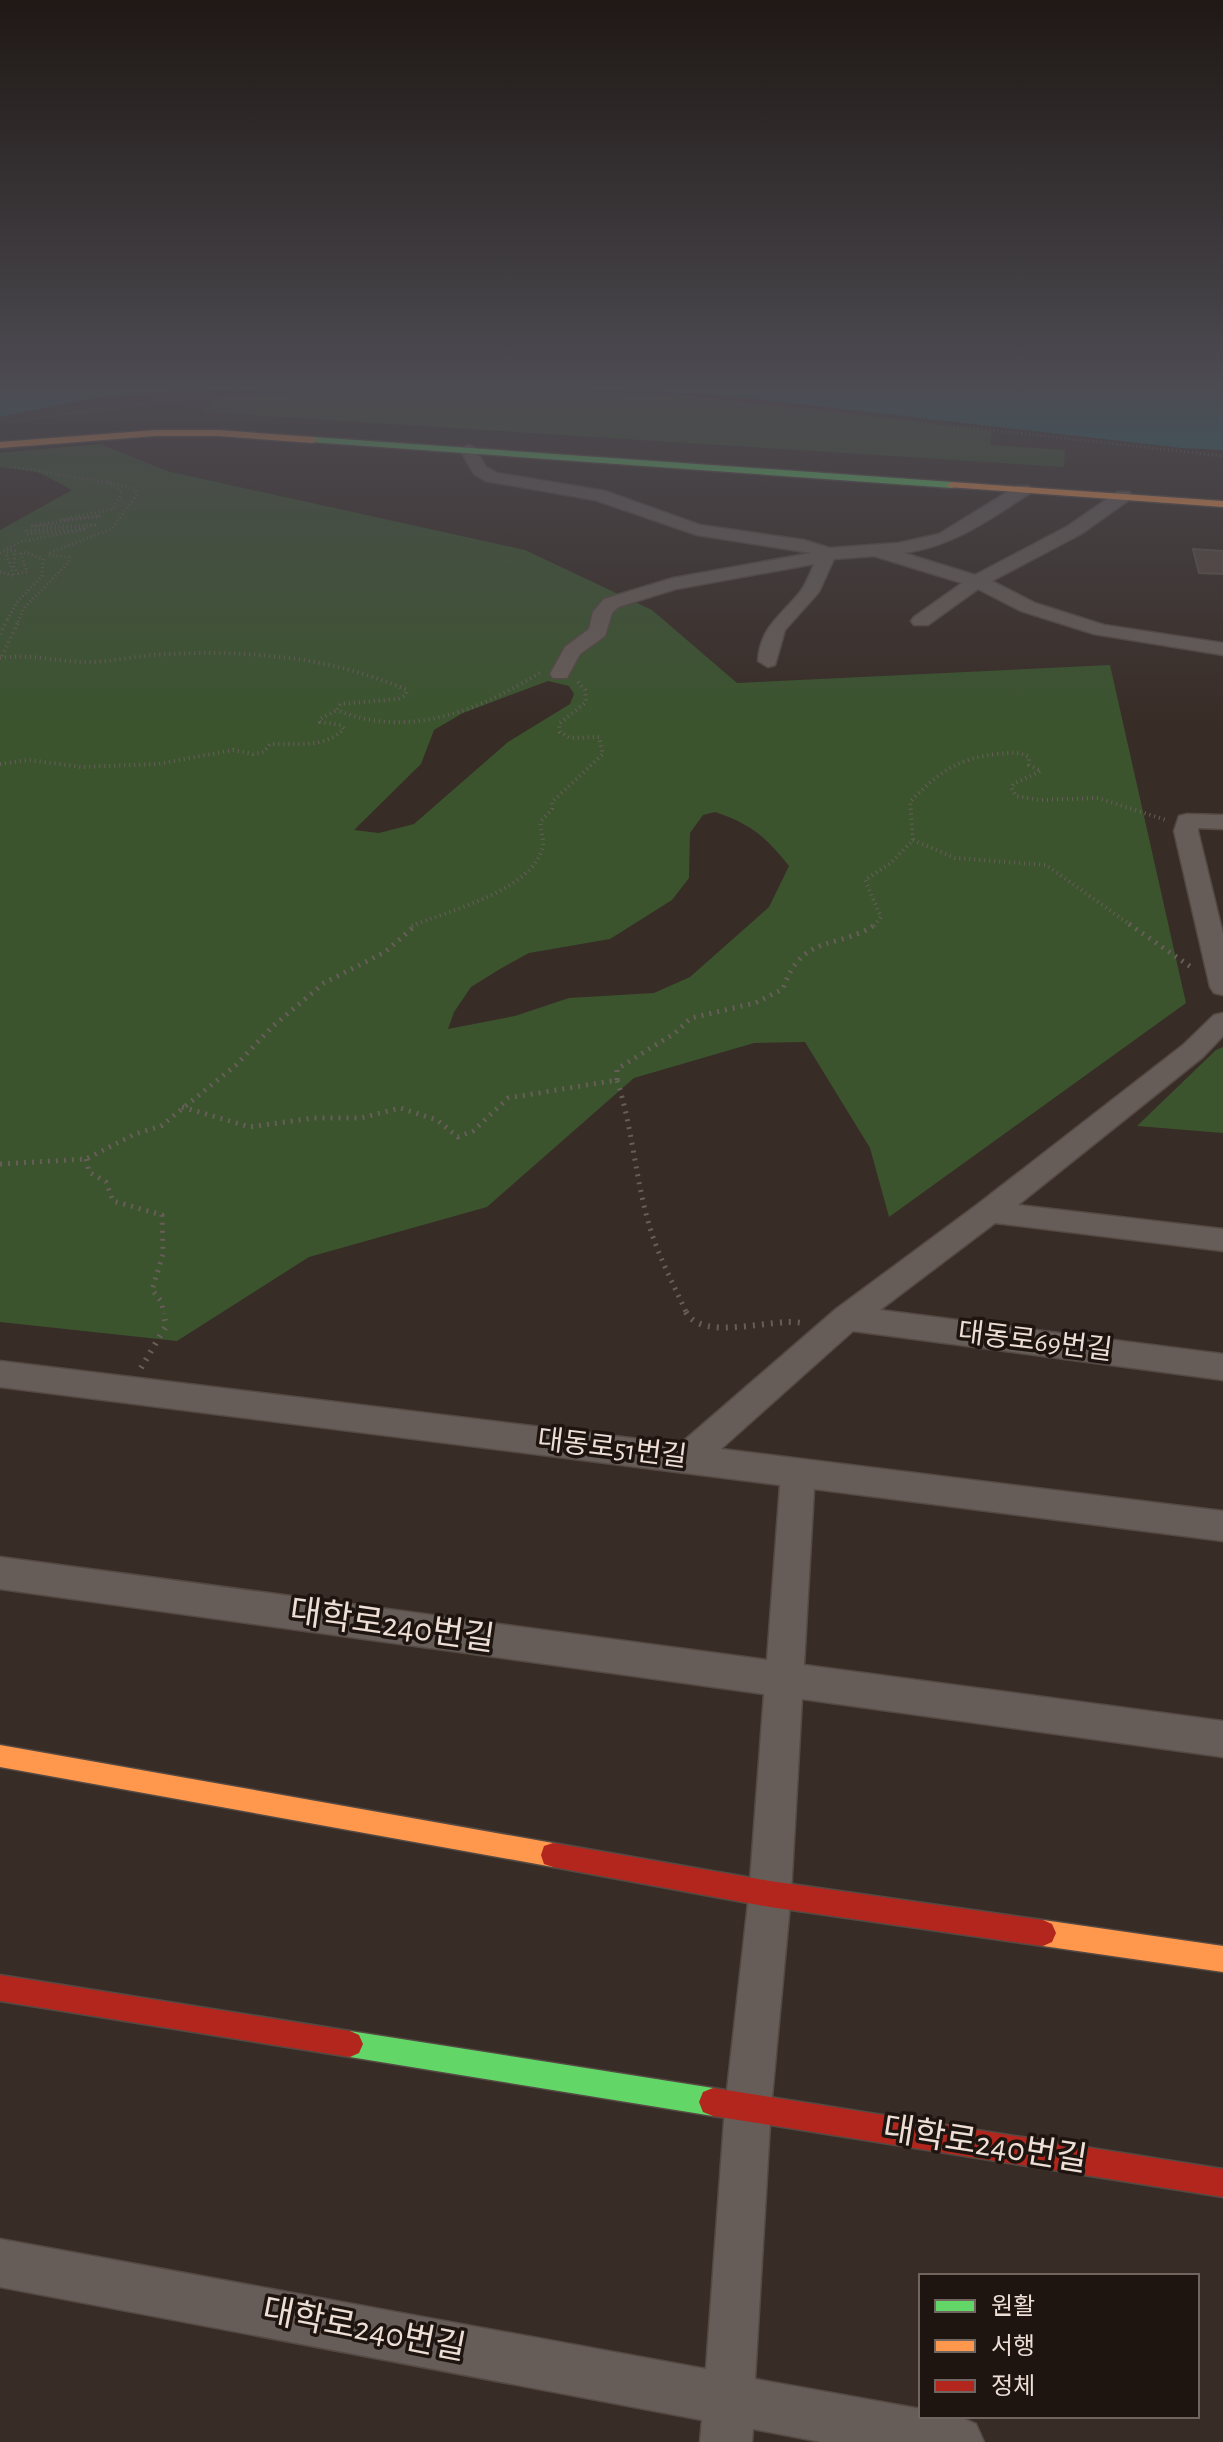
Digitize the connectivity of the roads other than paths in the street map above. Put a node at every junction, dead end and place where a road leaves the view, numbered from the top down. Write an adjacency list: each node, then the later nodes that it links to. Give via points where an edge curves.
1 (604, 497): 7 (street, via 697,530 804,545)
2 (1012, 497): 6 (street, via 939,540)
3 (1122, 497): 8 (street, via 1100,516)
4 (1135, 497): 5 (main road)
5 (1223, 504)
6 (872, 550): 7 (street); 8 (street)
7 (828, 555): 11 (street, via 811,591 773,631 767,642); 12 (street, via 673,584 611,603 598,632 572,651)
8 (977, 582): 9 (street); 10 (street, via 1028,607 1101,630)
9 (921, 621)
10 (1223, 649)
11 (768, 661)
12 (560, 674)
13 (1223, 822): 14 (street, via 1187,821 1186,831)
14 (1223, 987)
15 (1223, 1021): 16 (street, via 1193,1051)
16 (989, 1212): 17 (street); 18 (street)
17 (1223, 1240)
18 (837, 1327): 19 (street, 대동로69번길); 21 (street)
19 (1223, 1367)
20 (0, 1374): 21 (street, 대동로51번길)
21 (688, 1458): 22 (street, 대동로51번길)
22 (798, 1473): 23 (street, 대동로51번길); 25 (street)
23 (1223, 1526)
24 (3, 1579): 25 (street, 대학로240번길)
25 (785, 1679): 26 (street, 대학로240번길); 28 (street)
26 (1223, 1739)
27 (0, 1756): 28 (main road)
28 (770, 1894): 29 (main road); 31 (street)
29 (1223, 1959)
30 (0, 1988): 31 (main road, 대학로240번길)
31 (748, 2108): 32 (main road, 대학로240번길); 34 (street)
32 (1223, 2183)
33 (0, 2263): 34 (street, 대학로240번길)
34 (727, 2420): 35 (street, 대학로240번길)
35 (958, 2442)

